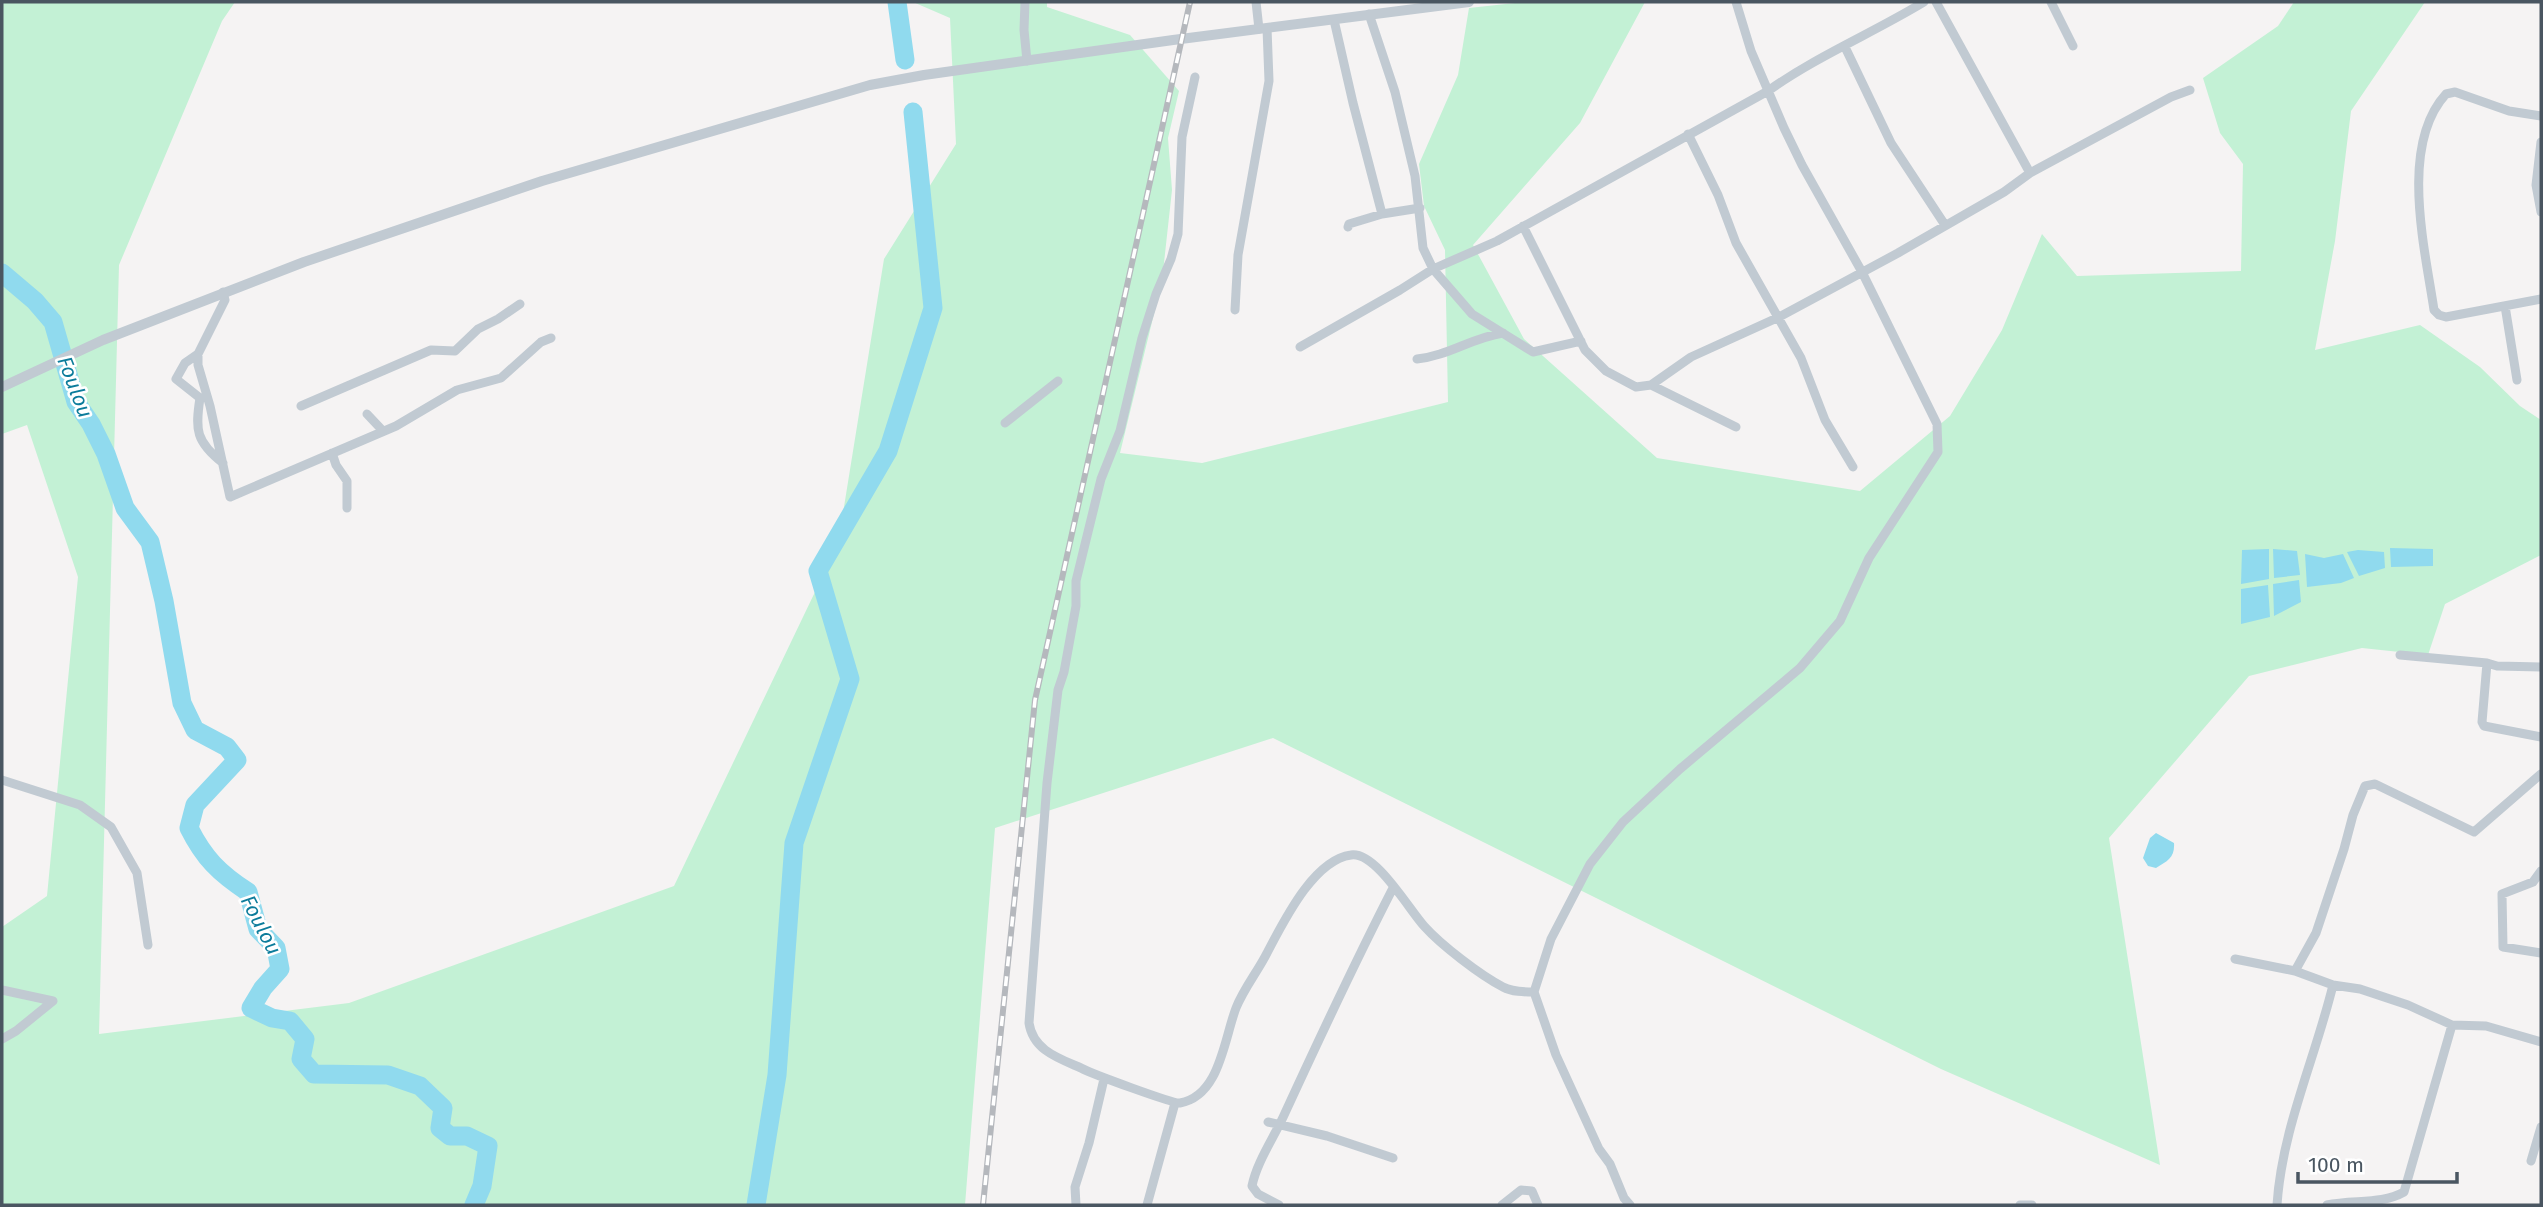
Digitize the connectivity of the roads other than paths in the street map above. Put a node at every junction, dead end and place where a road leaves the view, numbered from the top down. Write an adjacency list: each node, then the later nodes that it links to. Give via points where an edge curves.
1 (1025, 2): 13 (street)
2 (1256, 2): 10 (street)
3 (1469, 2): 8 (street)
4 (1736, 2): 15 (street)
5 (1924, 2): 12 (street)
6 (1936, 2): 20 (street)
7 (2051, 2): 11 (street)
8 (1368, 14): 9 (street); 21 (street, via 1395,92)
9 (1334, 20): 10 (street); 23 (street)
10 (1263, 29): 13 (street); 33 (street, via 1269,81 1238,256)
11 (2073, 46)
12 (1845, 47): 15 (street, via 1803,66); 24 (street, via 1891,143)
13 (1027, 61): 29 (street, via 870,85 695,135 542,181)
14 (1195, 77): 72 (street, via 1182,137 1178,234 1142,338 1076,581 1076,606 1058,690 1047,783 1030,1033 1038,1046)
15 (1768, 90): 18 (street); 28 (street, via 1802,165)
16 (2190, 90): 20 (street)
17 (2541, 116): 32 (street, via 2510,111 2455,92 2441,99 2427,128 2418,191 2419,223 2434,310 2446,317)
18 (1688, 134): 25 (street); 34 (street, via 1736,243)
19 (2541, 142): 22 (street, via 2536,184)
20 (2030, 173): 24 (street)
21 (1420, 208): 23 (street); 27 (street, via 1423,248)
22 (2541, 212)
23 (1382, 214): 26 (street)
24 (1945, 225): 28 (street)
25 (1523, 226): 27 (street); 37 (street)
26 (1348, 227)
27 (1433, 269): 35 (street, via 1472,314); 38 (street)
28 (1862, 272): 34 (street); 68 (street, via 1937,424 1938,452 1869,558 1840,621 1819,648 1648,798 1598,852 1551,939)
29 (223, 292): 39 (street, via 225,300); 44 (street)
30 (2541, 299): 32 (street)
31 (520, 304): 45 (street, via 478,329 454,351 430,350)
32 (2505, 306): 41 (street)
33 (1235, 310)
34 (1779, 317): 43 (street, via 1691,358); 52 (street, via 1825,420)
35 (1503, 333): 37 (street, via 1533,352); 40 (street)
36 (551, 338): 49 (street, via 500,378 457,390)
37 (1581, 341): 43 (street, via 1606,371 1636,387)
38 (1300, 347)
39 (198, 354): 51 (street); 51 (street, via 185,363 176,379 200,398 198,436)
40 (1417, 359)
41 (2517, 380)
42 (1058, 382): 47 (street)
43 (1651, 385): 48 (street)
44 (2, 387)
45 (301, 406)
46 (367, 414): 49 (street)
47 (1004, 423)
48 (1736, 427)
49 (383, 431): 50 (street)
50 (332, 453): 51 (street, via 230,497); 53 (street, via 347,481)
51 (223, 463)
52 (1853, 467)
53 (347, 508)
54 (2400, 655): 55 (street)
55 (2487, 663): 56 (street); 57 (street, via 2484,726)
56 (2541, 667)
57 (2541, 737)
58 (2541, 774): 65 (street, via 2474,832 2375,784 2365,786 2316,933)
59 (2, 780): 62 (street, via 80,805 111,827 137,873)
60 (2541, 871): 63 (street, via 2533,882 2502,894 2503,947)
61 (1393, 888): 68 (street, via 1451,951 1505,988); 73 (street, via 1376,866 1359,854 1325,868 1283,920 1236,1007 1225,1046 1203,1093); 75 (street)
62 (148, 945)
63 (2541, 953)
64 (2235, 959): 65 (street)
65 (2295, 971): 66 (street)
66 (2333, 985): 69 (street, via 2408,1005); 87 (street, via 2287,1137)
67 (2, 990): 70 (street, via 53,1001)
68 (1534, 992): 84 (street, via 1556,1055)
69 (2452, 1025): 71 (street, via 2486,1026); 88 (street, via 2404,1192 2393,1198)
70 (2, 1039)
71 (2541, 1042)
72 (1104, 1079): 73 (street); 79 (street, via 1075,1187)
73 (1175, 1103): 80 (street)
74 (1268, 1122): 75 (street)
75 (1280, 1125): 77 (street); 81 (street, via 1252,1186)
76 (2541, 1127): 78 (street)
77 (1392, 1158)
78 (2530, 1161)
79 (1076, 1205)
80 (1147, 1205)
81 (1279, 1205)
82 (1502, 1205): 83 (street, via 1521,1190 1532,1191)
83 (1538, 1205)
84 (1630, 1205)
85 (2020, 1205): 86 (street)
86 (2032, 1205)
87 (2277, 1205)
88 (2327, 1205)

